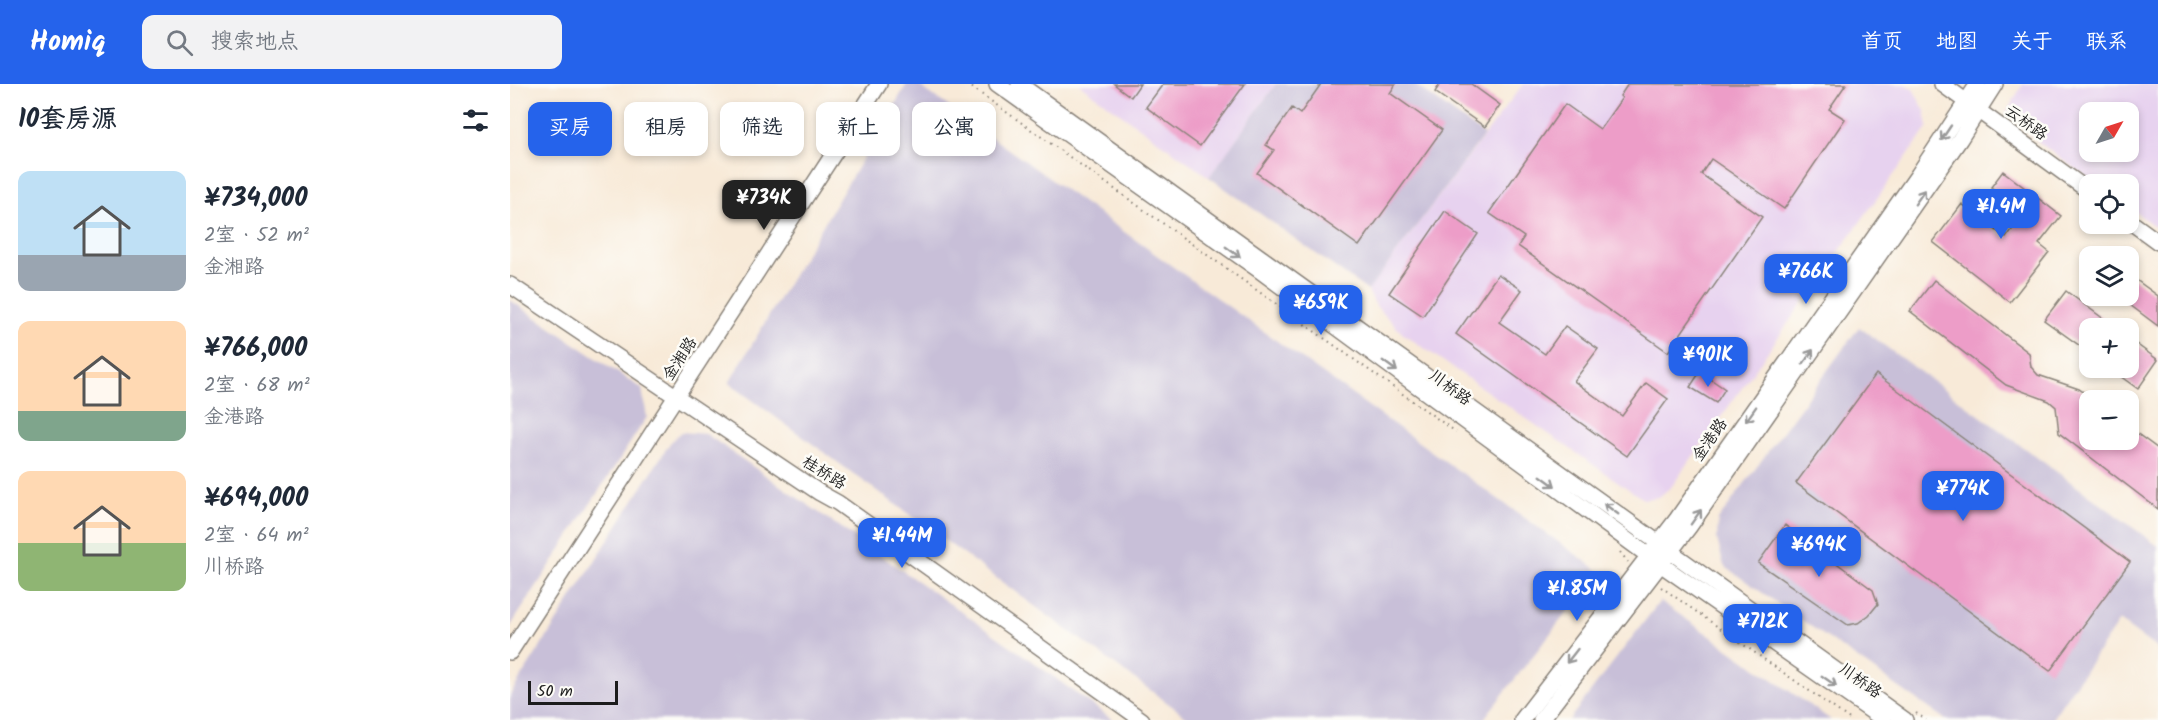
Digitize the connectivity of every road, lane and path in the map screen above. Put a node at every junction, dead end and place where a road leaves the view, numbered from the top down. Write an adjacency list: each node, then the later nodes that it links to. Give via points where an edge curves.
1 (879, 84): 13 (street, 金湘路)
2 (967, 84): 14 (path)
3 (997, 84): 16 (street, 川桥路, one-way to 16)
4 (1019, 84): 16 (street, 川桥路, one-way to 4)
5 (1942, 84): 8 (street, 云桥路)
6 (1978, 84): 8 (street, 金港路)
7 (1995, 84): 8 (street, 金港路)
8 (1973, 107): 9 (street, 云桥路); 16 (street, 金港路)
9 (2079, 184)
10 (2139, 228): 11 (street)
11 (2158, 242)
12 (510, 285): 13 (street, 桂桥路)
13 (677, 397): 18 (street, 金湘路); 19 (street, 桂桥路, via 838,503)
14 (1458, 434)
15 (1615, 546): 17 (path)
16 (1660, 553): 17 (street, 金港路); 23 (street, 川桥路, one-way to 23); 24 (street, 川桥路)
17 (1644, 574): 20 (street, 金港路, one-way to 20); 21 (street, 金港路); 22 (path)
18 (510, 652)
19 (1142, 720)
20 (1522, 720)
21 (1540, 720)
22 (1851, 720)
23 (1884, 720)
24 (1905, 720)

